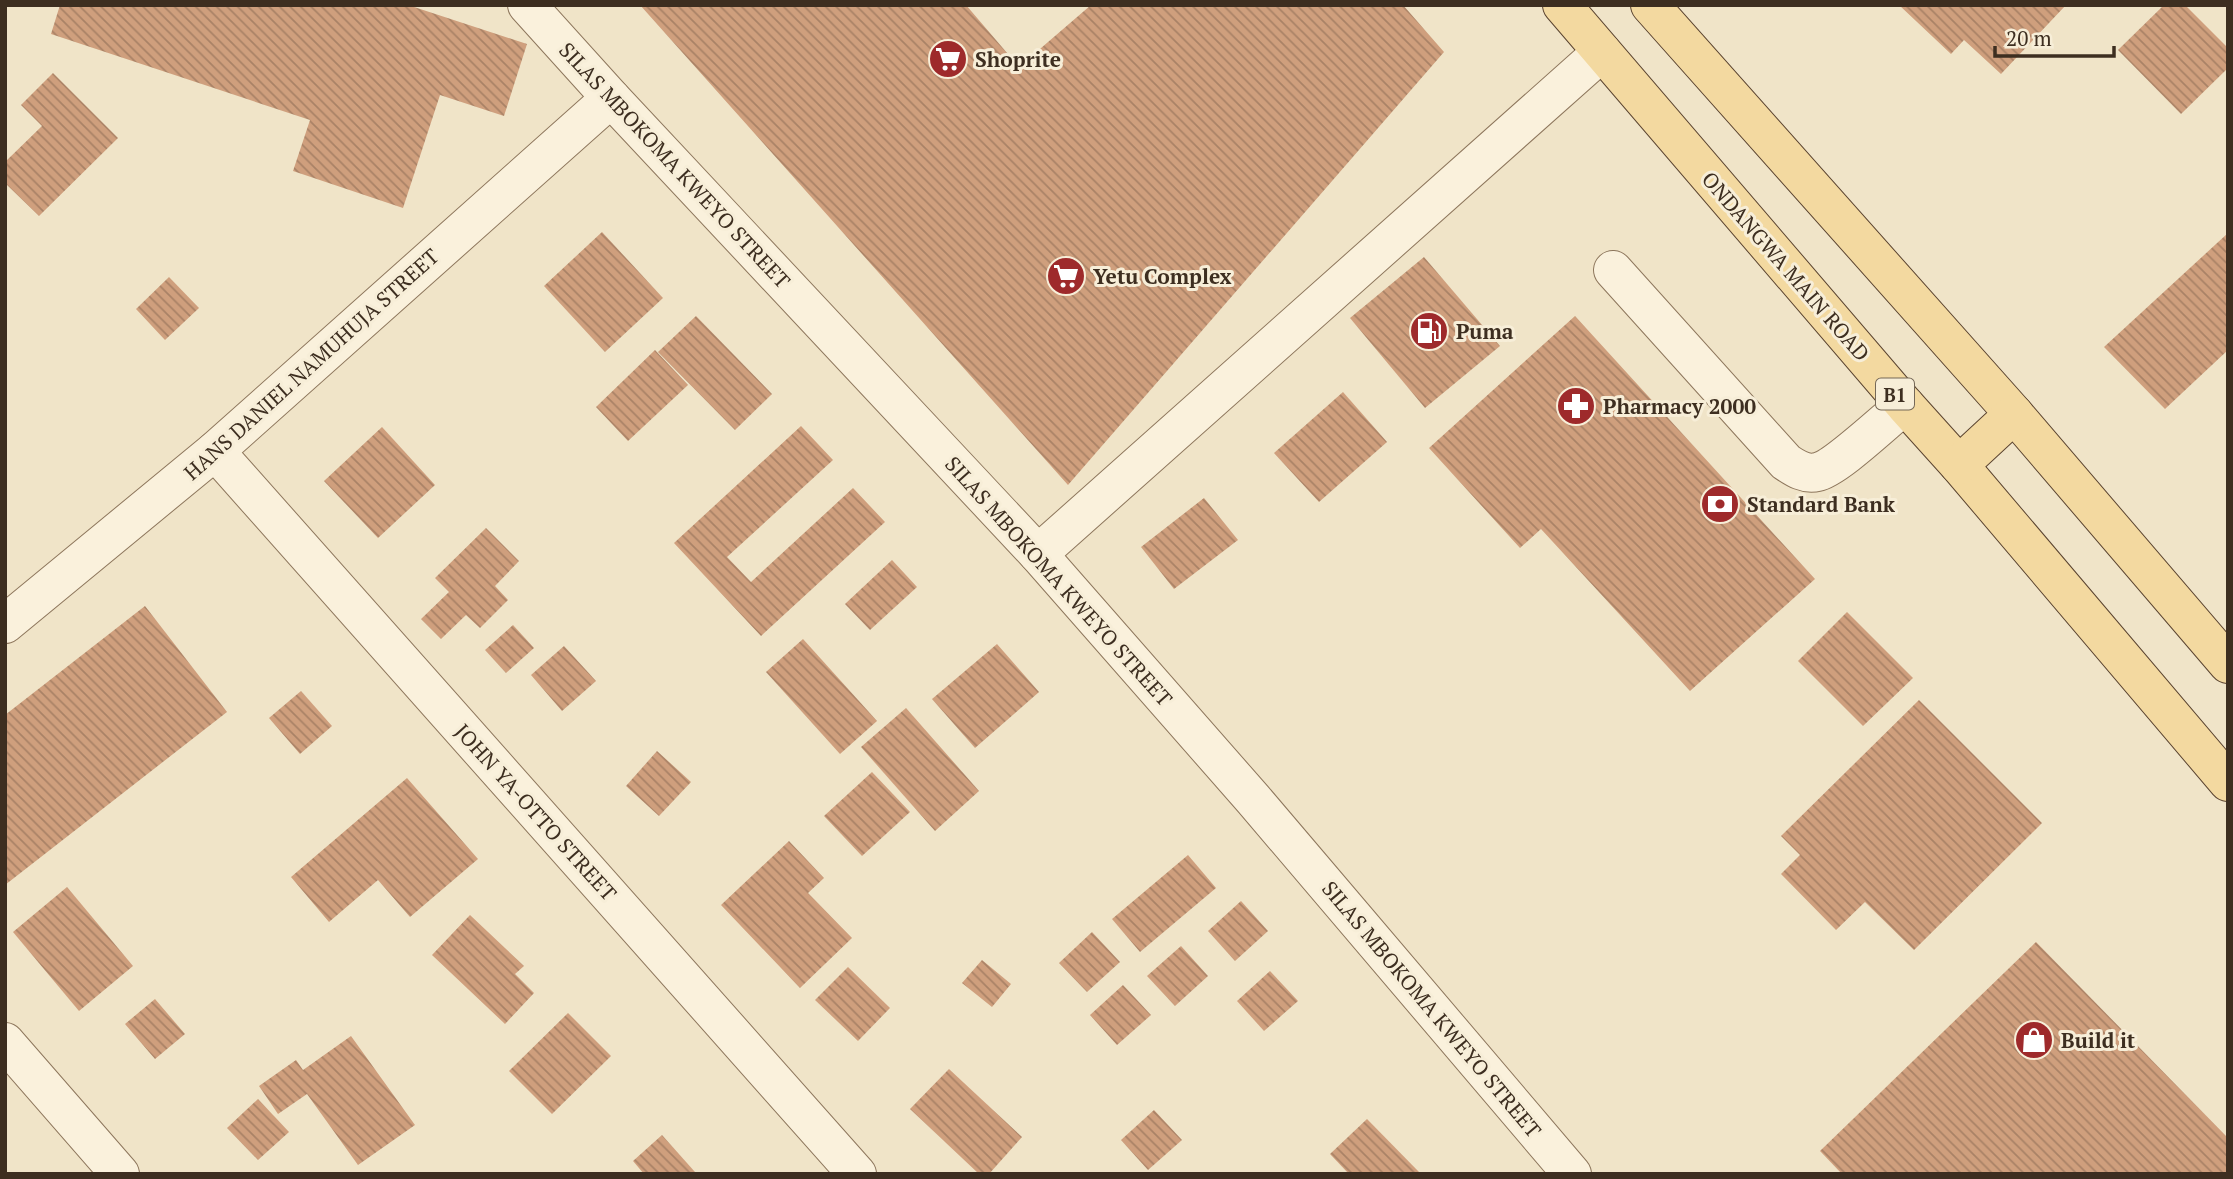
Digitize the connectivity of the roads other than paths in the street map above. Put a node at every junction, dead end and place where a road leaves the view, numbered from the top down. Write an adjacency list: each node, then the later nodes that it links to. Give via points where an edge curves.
1 (527, 5): 5 (street, SILAS MBOKOMA KWEYO STREET)
2 (1562, 5): 4 (main road, ONDANGWA MAIN ROAD / B1)
3 (1650, 5): 8 (main road)
4 (1602, 52): 7 (main road, ONDANGWA MAIN ROAD / B1); 11 (street)
5 (611, 98): 9 (street, HANS DANIEL NAMUHUJA STREET); 11 (street, SILAS MBOKOMA KWEYO STREET)
6 (1613, 270): 7 (street, via 1786,463 1800,471 1816,473 1833,465)
7 (1905, 405): 10 (main road, ONDANGWA MAIN ROAD / B1)
8 (2014, 414): 10 (main road); 13 (main road)
9 (215, 451): 12 (street, HANS DANIEL NAMUHUJA STREET); 17 (street, JOHN YA-OTTO STREET)
10 (1959, 465): 14 (main road, ONDANGWA MAIN ROAD / B1)
11 (1038, 554): 18 (street, SILAS MBOKOMA KWEYO STREET)
12 (5, 624)
13 (2228, 664)
14 (2228, 782)
15 (5, 1042): 16 (street)
16 (120, 1174)
17 (857, 1174)
18 (1572, 1174)

